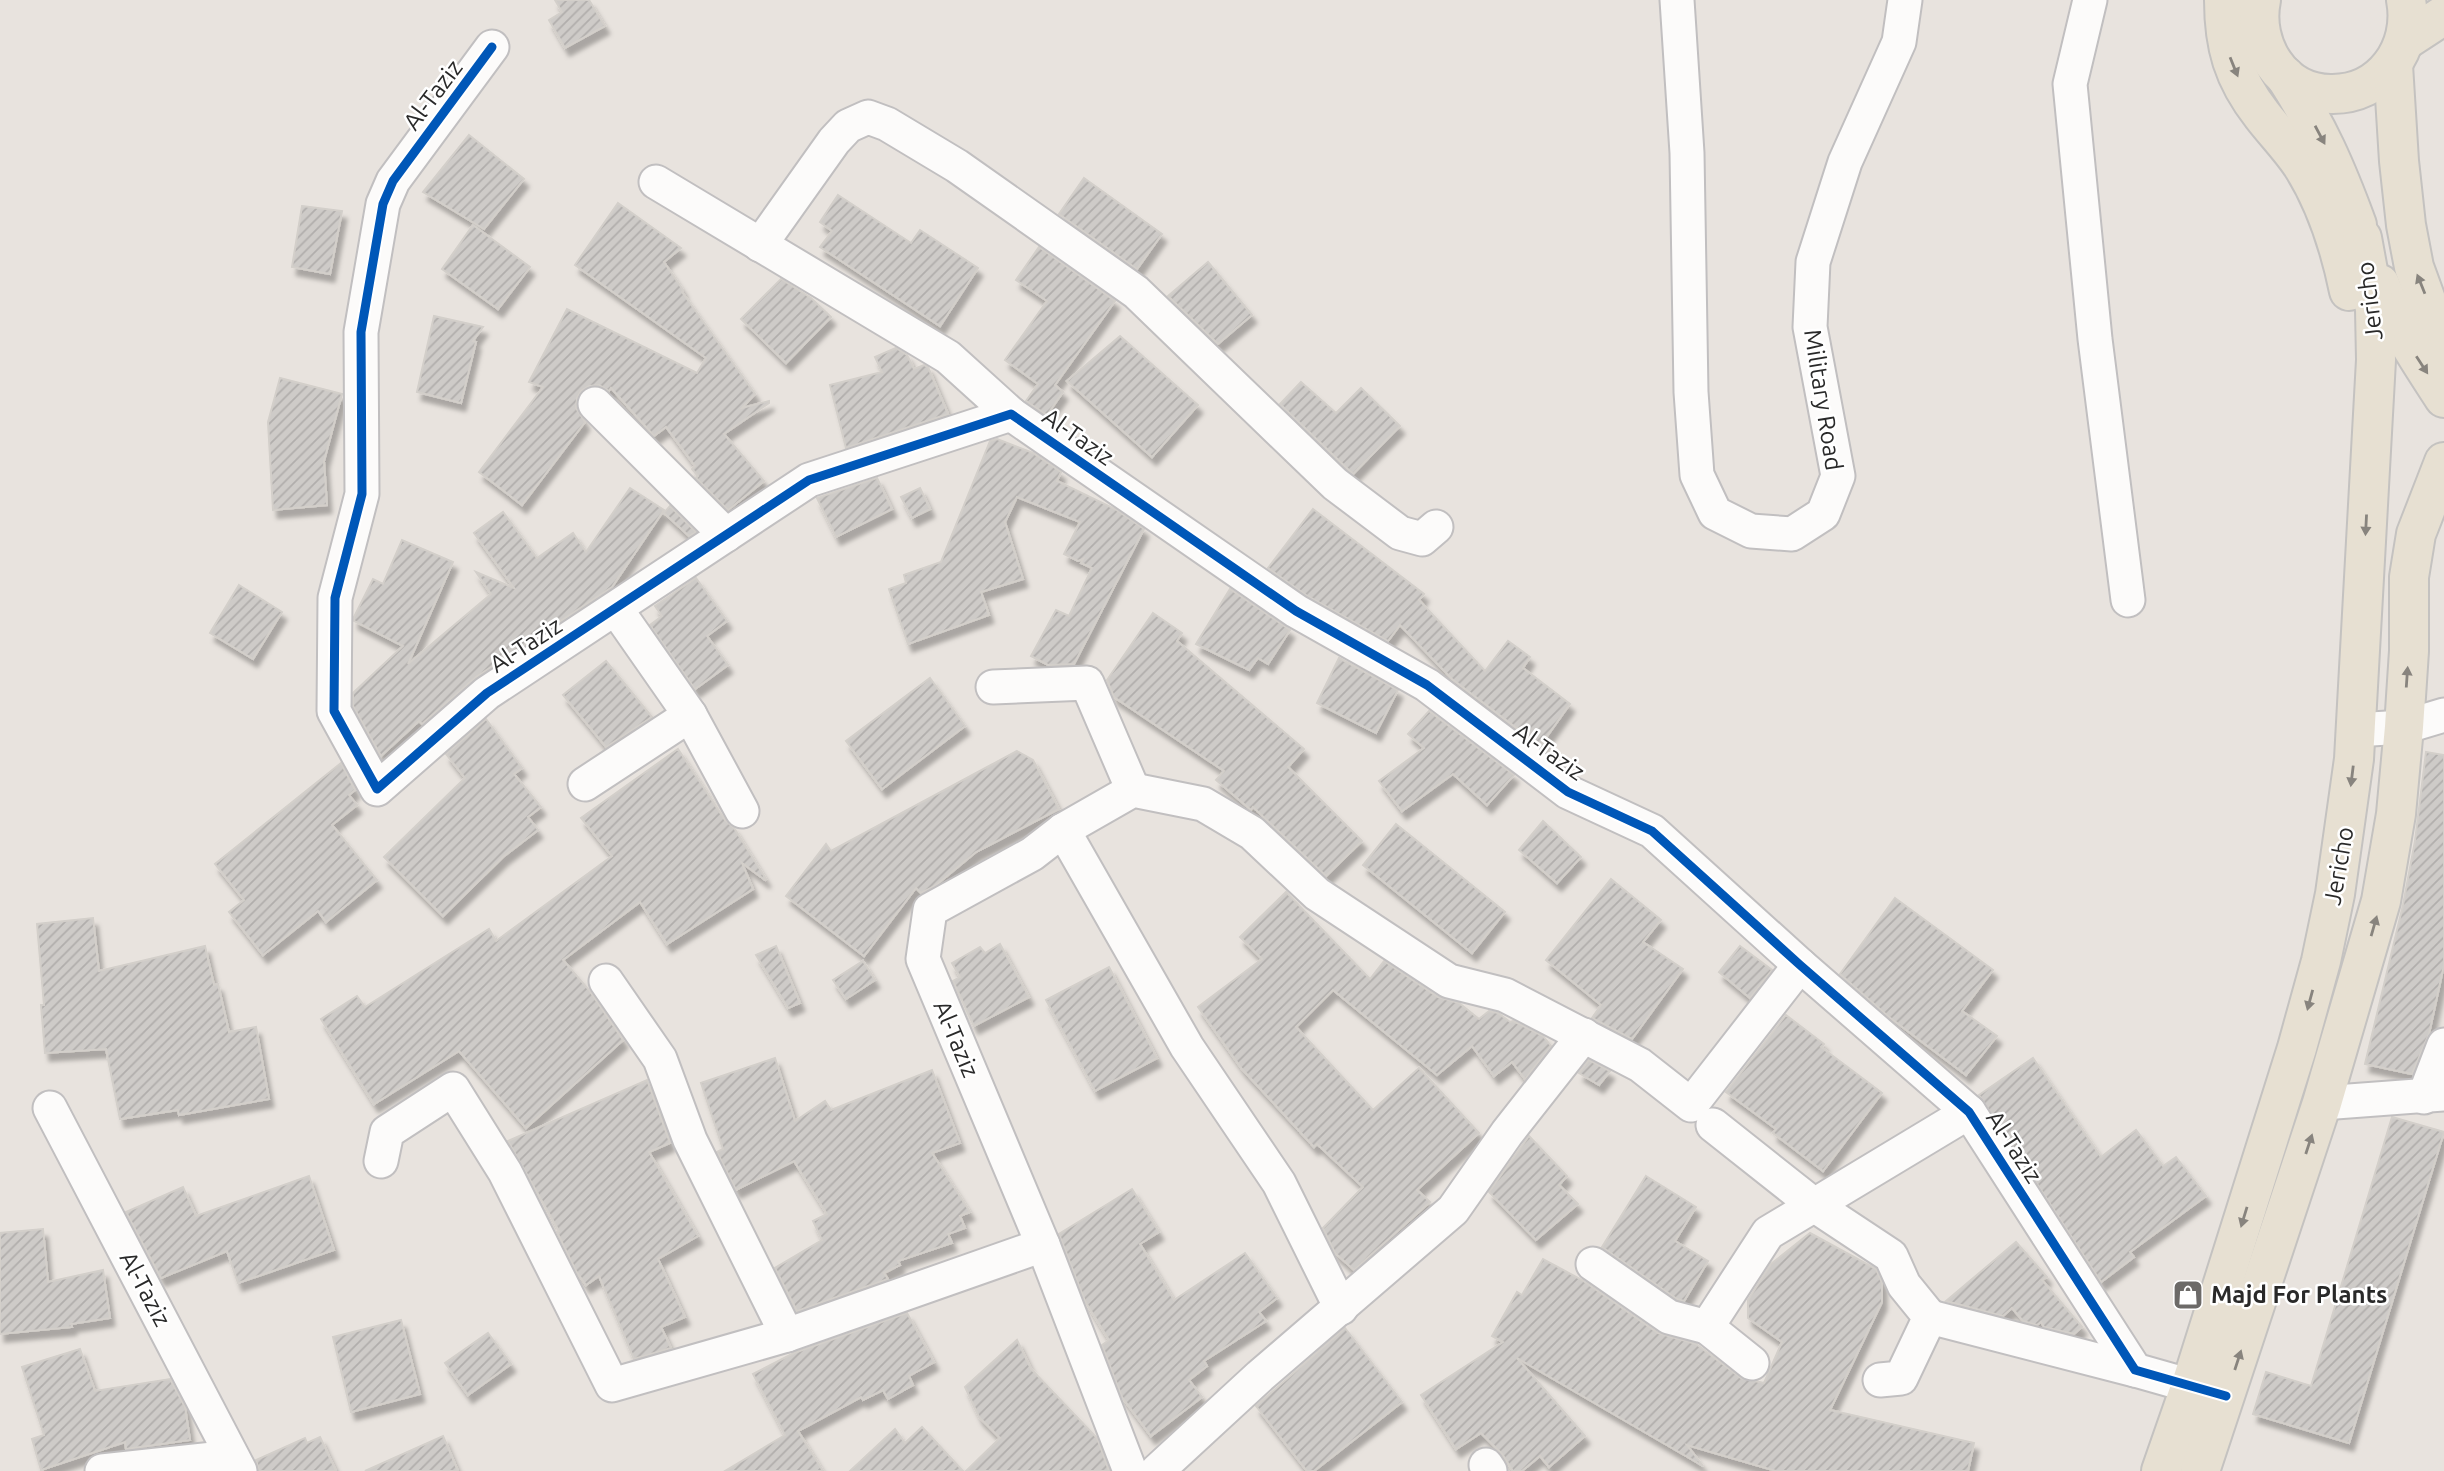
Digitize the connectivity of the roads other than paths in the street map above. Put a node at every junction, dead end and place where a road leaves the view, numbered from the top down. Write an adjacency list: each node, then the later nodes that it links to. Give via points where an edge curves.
1 (1677, 0): 2 (street, Military Road, via 1687,153 1697,475 1715,513 1751,531 1792,534 1823,514 1838,476 1810,327 1813,262 1845,162 1899,42)
2 (1905, 0)
3 (2090, 0): 22 (street, via 2070,84 2095,339)
4 (2224, 0): 19 (main road, one-way to 19, via 2229,54 2240,83 2301,163 2329,219 2348,288)
5 (2261, 0): 10 (main road, via 2260,38 2269,59)
6 (2406, 0): 9 (main road, via 2409,21)
7 (2444, 15): 9 (main road)
8 (492, 47): 23 (street, Al-Taziz, via 393,181 383,204 361,332 362,494 335,598 334,711 377,789 487,694)
9 (2399, 52): 10 (main road, via 2375,81 2353,91 2329,94 2305,89); 14 (main road, one-way to 9, via 2414,267 2406,225 2395,110)
10 (2285, 76): 12 (main road, one-way to 12, via 2322,137)
11 (656, 182): 13 (street, Al-Taziz)
12 (2362, 238): 15 (main road, one-way to 15, via 2389,309); 19 (main road, Jericho, via 2375,309)
13 (760, 245): 17 (street, Al-Taziz, via 948,357); 20 (street, via 848,126 868,117 887,124 957,166 1136,292 1335,484 1399,533 1422,540)
14 (2444, 349)
15 (2444, 398)
16 (595, 404): 21 (street)
17 (1011, 414): 21 (street, Al-Taziz, via 809,480); 33 (street, Al-Taziz, via 1296,611 1427,685 1568,792 1652,831)
18 (2444, 461): 27 (main road, Jericho, one-way to 18, via 2409,577 2416,534)
19 (2370, 475): 28 (main road, Jericho, one-way to 28)
20 (1436, 527)
21 (726, 535): 23 (street, Al-Taziz)
22 (2128, 600)
23 (616, 609): 25 (street)
24 (993, 687): 30 (street, via 1087,683)
25 (690, 715): 29 (street); 31 (street)
26 (2444, 715): 27 (street)
27 (2404, 727): 28 (street); 38 (main road, Jericho, one-way to 27, via 2381,901)
28 (2355, 730): 53 (main road, Jericho, one-way to 53, via 2345,830 2321,961)
29 (585, 785)
30 (1133, 790): 32 (street, Al-Taziz); 35 (street, via 1203,804 1252,833 1317,894 1449,981 1505,995)
31 (743, 811)
32 (1063, 830): 44 (street, Al-Taziz, via 1032,854 930,910 923,959); 46 (street, via 1188,1046 1279,1183)
33 (1800, 965): 35 (street, via 1691,1105 1640,1065); 40 (street, Al-Taziz)
34 (606, 981): 49 (street, via 660,1059 690,1140)
35 (1584, 1035): 46 (street, via 1453,1210)
36 (2444, 1045): 37 (street)
37 (2434, 1095): 38 (street)
38 (2322, 1103): 53 (main road, Jericho, one-way to 38)
39 (50, 1108): 54 (street, Al-Taziz)
40 (1969, 1112): 43 (street); 51 (street, Al-Taziz)
41 (1713, 1125): 43 (street)
42 (381, 1161): 49 (street, via 387,1132 453,1089 505,1172 611,1385)
43 (1814, 1205): 47 (street, via 1891,1256 1904,1285); 48 (street, via 1768,1233)
44 (1043, 1245): 49 (street); 56 (street, Al-Taziz)
45 (1592, 1264): 48 (street, via 1669,1317)
46 (1341, 1308): 57 (street)
47 (1930, 1317): 51 (street); 52 (street, via 1901,1378)
48 (1707, 1327): 50 (street)
49 (787, 1335)
50 (1752, 1363)
51 (2135, 1370): 53 (street)
52 (1880, 1380)
53 (2208, 1391): 58 (main road, Jericho); 59 (main road, Jericho)
54 (236, 1464): 55 (street)
55 (102, 1471)
56 (1130, 1471)
57 (1157, 1471)
58 (2161, 1471)
59 (2200, 1471)

